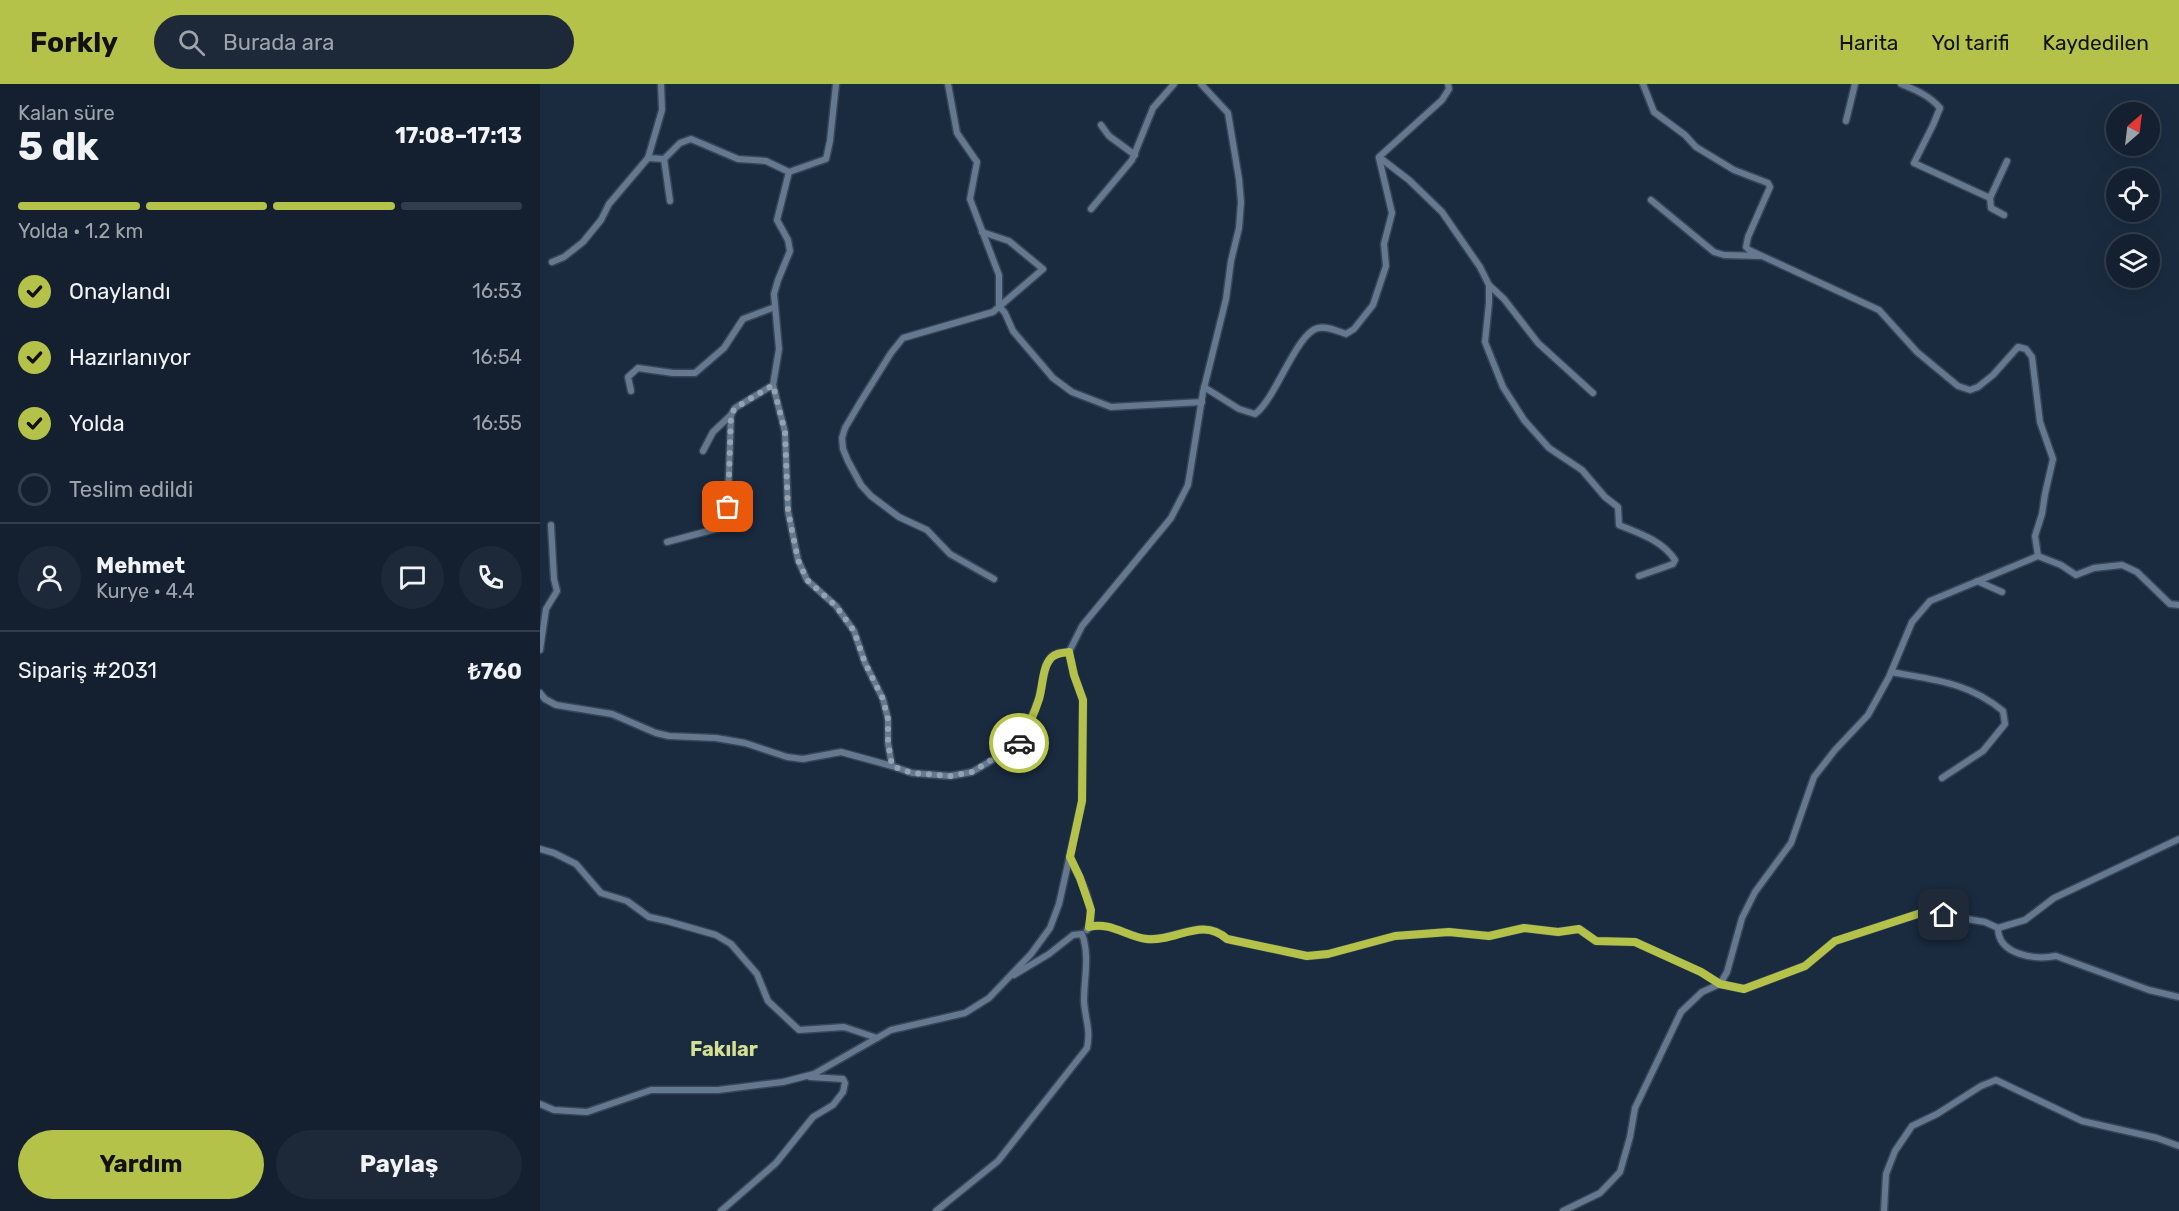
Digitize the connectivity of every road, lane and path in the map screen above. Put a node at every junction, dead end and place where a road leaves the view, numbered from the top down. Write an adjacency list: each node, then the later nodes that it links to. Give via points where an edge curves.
1 (661, 84): 14 (street, via 662,110)
2 (836, 84): 17 (street, via 826,159)
3 (948, 84): 23 (street, via 957,133 977,162 970,200)
4 (1174, 84): 12 (street, via 1153,108)
5 (1202, 84): 30 (street, via 1228,113 1241,202 1226,299)
6 (1448, 84): 13 (street, via 1442,100)
7 (1643, 84): 24 (street, via 1654,112 1696,147 1734,170 1768,183 1746,247)
8 (1855, 84): 10 (street)
9 (1901, 84): 18 (street, via 1933,100 1940,108 1914,163)
10 (1846, 121)
11 (1101, 125): 12 (street, via 1109,136)
12 (1135, 154): 21 (street)
13 (1379, 157): 26 (street, via 1442,212); 30 (street, via 1392,213 1384,244 1386,266 1373,305 1346,334 1331,328 1317,328 1308,334 1264,408 1255,414 1239,409)
14 (648, 158): 15 (street); 25 (street, via 583,242)
15 (664, 159): 17 (street, via 680,143 692,139 738,159 766,161); 20 (street)
16 (2007, 161): 18 (street)
17 (789, 172): 28 (street, via 777,220 790,250 774,294)
18 (1990, 198): 22 (street, via 1991,207)
19 (1650, 200): 24 (street, via 1714,252)
20 (670, 201)
21 (1091, 209)
22 (2004, 215)
23 (982, 232): 27 (street, via 999,275); 27 (street, via 1009,241 1043,269)
24 (1763, 256): 38 (street, via 1879,310 1917,352 1958,386 1970,390 1978,387 2018,347 2026,349 2032,357 2040,422 2053,459 2035,536)
25 (552, 262)
26 (1489, 285): 32 (street, via 1538,343); 39 (street, via 1485,342 1503,387 1524,420 1549,448 1582,470 1618,507 1619,525 1659,543 1675,560)
27 (999, 306): 33 (street, via 1013,331 1053,378 1072,392 1111,407); 40 (street, via 993,312 903,338 861,400 842,438 848,461 871,496 899,517 927,530 950,554)
28 (775, 307): 29 (street, via 780,349); 31 (street, via 743,319 724,348 695,373 638,368 628,376)
29 (773, 385): 34 (street, via 735,408); 48 (street, via 785,432 788,511 798,560 807,580 836,606 854,631 883,699)
30 (1204, 387): 33 (street)
31 (631, 391)
32 (1593, 393)
33 (1202, 402): 45 (street, via 1188,485 1171,518 1082,626)
34 (731, 415): 35 (street, via 713,432); 37 (street, via 727,526)
35 (703, 451)
36 (551, 525): 44 (street, via 556,591 546,609)
37 (667, 542)
38 (2038, 556): 41 (street); 43 (street, via 2076,574 2122,565 2137,572 2170,604)
39 (1639, 576)
40 (994, 579)
41 (1977, 581): 42 (street); 46 (street, via 1930,601 1912,622)
42 (2002, 592)
43 (2179, 605)
44 (540, 650)
45 (1069, 652): 48 (street, via 1052,656 1046,665 1029,727 1018,745 972,772 950,776 912,773); 52 (street, via 1083,700 1082,801)
46 (1891, 672): 49 (street, via 1955,684 1981,694 2003,711 2005,724 1983,752); 57 (street, via 1868,715 1814,777 1791,843 1755,892 1742,918)
47 (540, 693): 48 (street, via 556,705 612,714 669,736 745,743 803,759 840,752)
48 (892, 766)
49 (1942, 778)
50 (2179, 838): 54 (street, via 2054,898 2025,920)
51 (540, 849): 59 (street, via 576,864 601,893 627,901 649,917 716,935 731,944 757,974 768,1001 799,1030 844,1027)
52 (1070, 857): 53 (street, via 1091,910); 56 (street, via 1050,928)
53 (1089, 927): 55 (street); 57 (street, via 1113,928 1147,939 1210,929 1227,939 1307,956 1395,936 1449,932 1489,936 1524,928 1558,932 1579,929 1596,941 1635,942)
54 (1998, 928): 57 (street, via 1985,922 1924,912 1835,941 1805,966 1744,989); 58 (street, via 2003,945 2016,952 2042,959 2056,956)
55 (1082, 934): 56 (street, via 1073,935); 66 (street, via 1086,951 1084,1003 1090,1035 1087,1048 998,1161)
56 (1008, 978): 59 (street, via 989,998 966,1013 891,1030)
57 (1720, 984): 67 (street, via 1701,992 1681,1012 1635,1108 1620,1172 1600,1192)
58 (2179, 997)
59 (877, 1038): 60 (street)
60 (804, 1076): 63 (street, via 718,1090 651,1090 586,1112); 65 (street, via 843,1079 843,1092 833,1105 813,1118 776,1163)
61 (540, 1099): 63 (street)
62 (540, 1104): 63 (street)
63 (554, 1110)
64 (2179, 1146): 68 (street, via 2082,1121 1996,1080 1912,1126 1895,1151 1886,1174)
65 (721, 1211)
66 (936, 1211)
67 (1563, 1211)
68 (1884, 1211)

